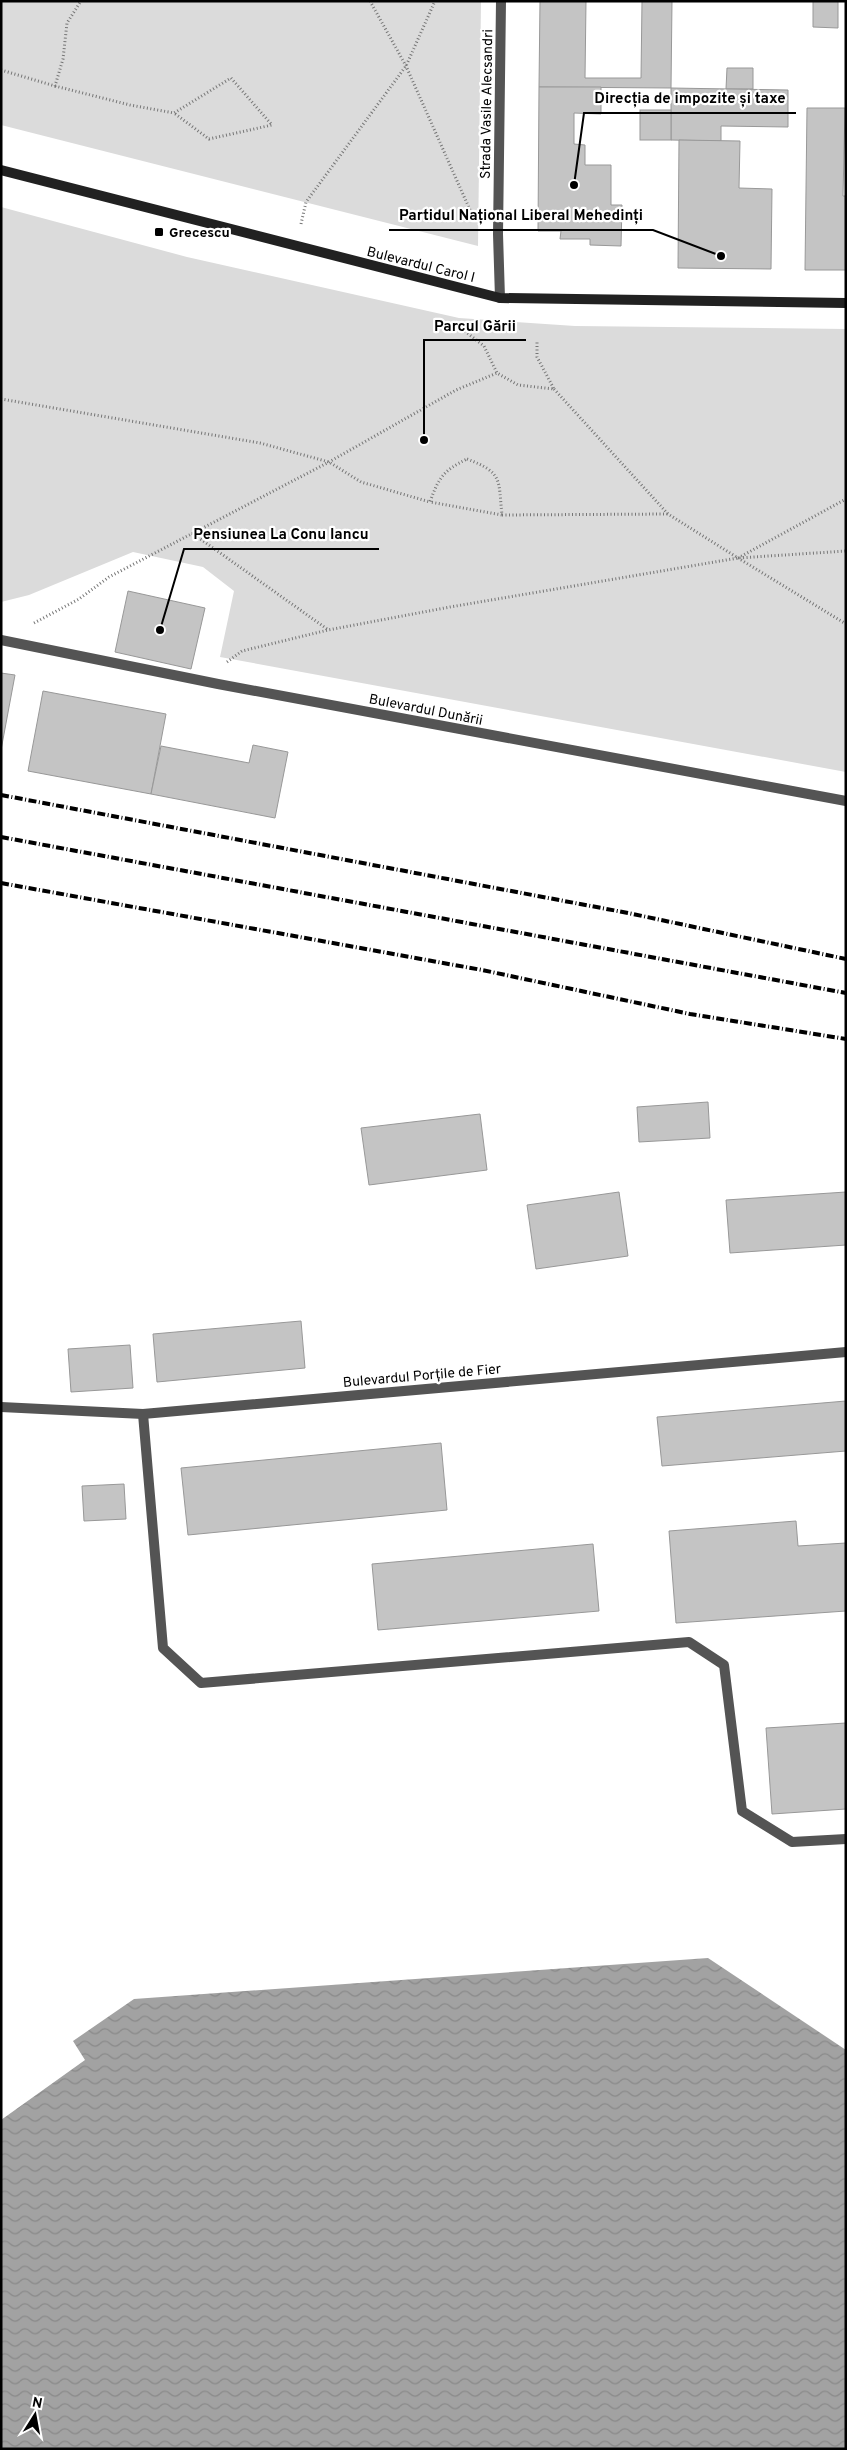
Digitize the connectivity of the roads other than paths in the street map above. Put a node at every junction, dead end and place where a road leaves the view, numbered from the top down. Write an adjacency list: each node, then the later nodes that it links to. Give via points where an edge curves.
1 (501, 1): 3 (street, Strada Vasile Alecsandri)
2 (1, 170): 3 (main road, Bulevardul Carol I)
3 (500, 298): 4 (main road, Bulevardul Carol I)
4 (846, 303)
5 (4, 640): 6 (street, Bulevardul Dunării, via 228,686)
6 (846, 801)
7 (846, 1352): 9 (street, Bulevardul Porțile de Fier)
8 (1, 1407): 9 (street, Bulevardul Porțile de Fier)
9 (143, 1414): 10 (street, via 162,1648 201,1683 689,1642 724,1665 742,1811 792,1842)
10 (846, 1839)

